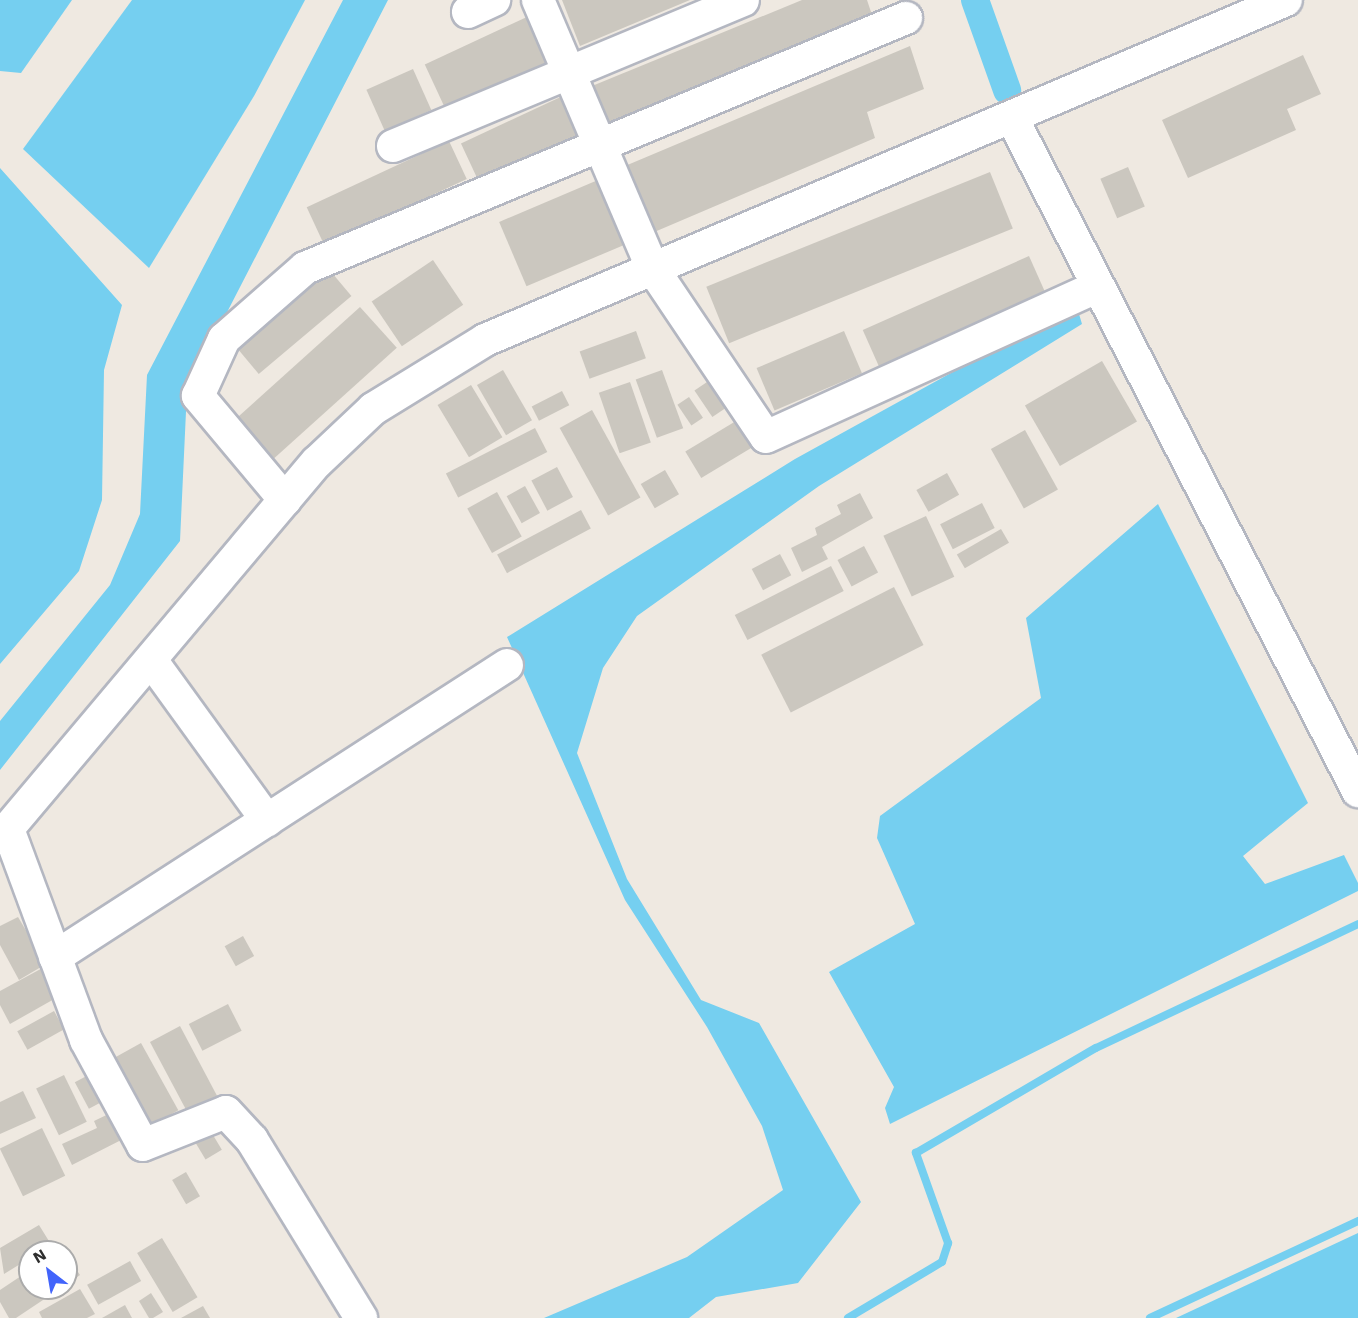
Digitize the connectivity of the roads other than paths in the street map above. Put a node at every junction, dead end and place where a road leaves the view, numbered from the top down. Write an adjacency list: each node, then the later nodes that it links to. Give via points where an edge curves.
1 (538, 0): 5 (street)
2 (743, 0): 5 (street)
3 (1286, 0): 6 (street)
4 (906, 18): 7 (street)
5 (569, 72): 7 (street); 8 (street)
6 (1012, 118): 9 (street); 10 (street)
7 (601, 145): 9 (street); 11 (street, via 305,268 224,339 198,396)
8 (393, 146)
9 (653, 269): 10 (street, via 765,437); 11 (street, via 485,340 373,410 317,462)
10 (1097, 287): 14 (street)
11 (285, 500): 12 (street)
12 (151, 660): 15 (street); 16 (street)
13 (507, 665): 15 (street)
14 (1358, 791)
15 (267, 820): 17 (street)
16 (4, 834): 17 (street)
17 (55, 957): 18 (street, via 86,1040 143,1145 226,1112 252,1140)
18 (361, 1318)

